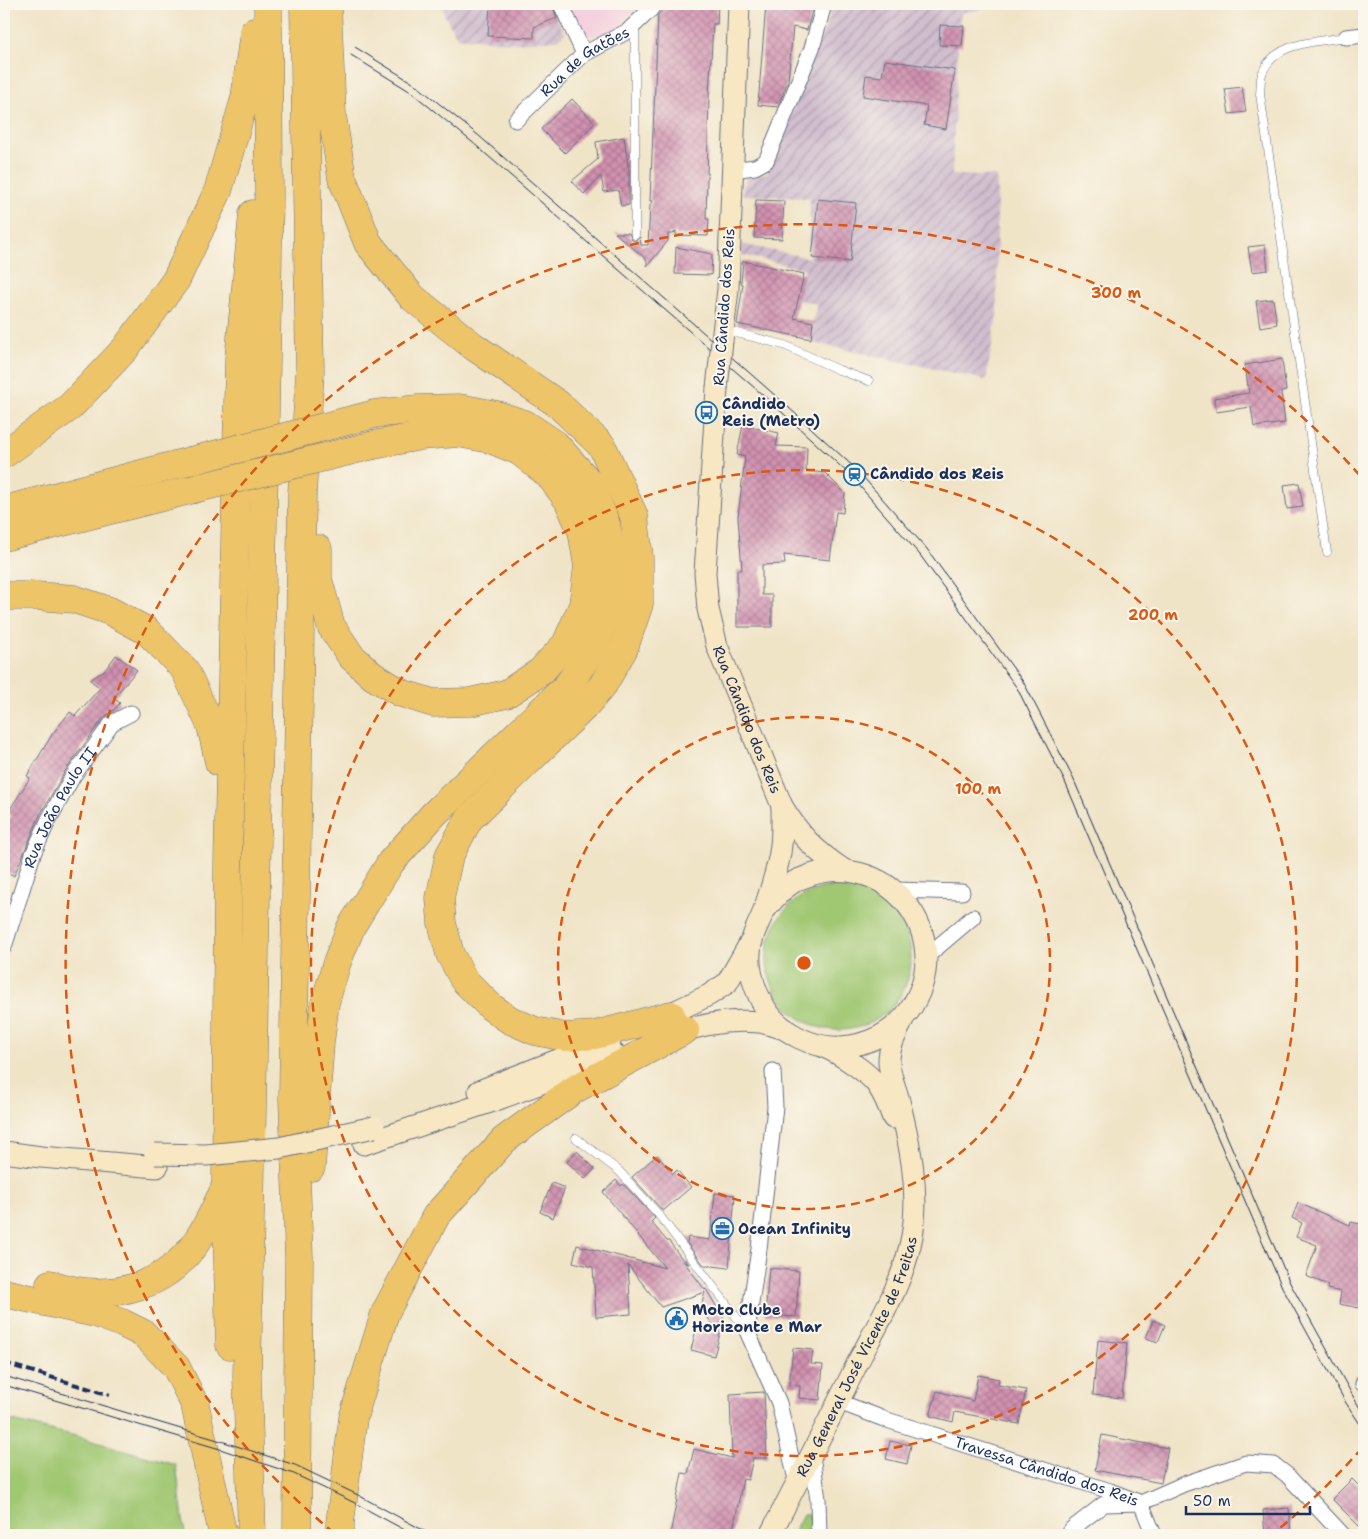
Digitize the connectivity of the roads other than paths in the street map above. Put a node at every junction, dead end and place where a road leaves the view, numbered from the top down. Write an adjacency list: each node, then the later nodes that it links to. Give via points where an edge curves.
1 (258, 4): 21 (highway, via 245,98 218,191 176,280 125,349 70,406)
2 (268, 4): 13 (highway)
3 (304, 4): 18 (highway)
4 (327, 4): 22 (highway, via 332,115 342,178 368,243 412,297 473,346 558,404 602,446)
5 (561, 4): 12 (street)
6 (654, 4): 9 (street, Rua de Gatões)
7 (739, 4): 15 (main road, Rua Cândido dos Reis)
8 (824, 4): 15 (street, via 812,48 766,161 755,167)
9 (635, 23): 12 (street, Rua de Gatões, via 628,31); 16 (lane)
10 (1364, 35): 11 (street)
11 (1346, 37): 25 (lane, via 1288,48 1271,58 1261,75 1260,94)
12 (584, 54): 14 (street, Rua de Gatões)
13 (268, 56): 29 (highway, via 239,360); 58 (highway, via 269,197 247,1377)
14 (516, 120)
15 (732, 170): 17 (main road, Rua Cândido dos Reis, via 728,289)
16 (634, 235)
17 (722, 336): 19 (lane, via 784,345); 28 (main road, Rua Cândido dos Reis, bridge, via 705,573 708,609 718,646)
18 (310, 373): 24 (highway, bridge, via 318,484 318,579 331,626 351,656 373,676 401,693 433,704 470,702 506,694 540,672 566,644 583,605 588,566 582,531 568,500 549,475 519,452 490,439 458,433 420,436 374,446 190,490); 49 (highway, via 302,503 293,1099)
19 (869, 381)
20 (375, 414): 22 (highway, via 414,396 459,392 504,397 531,406 566,426); 23 (highway, bridge); 49 (highway, via 459,408 525,424 555,444 589,482 606,524 613,560 611,602 596,644 568,686 434,814 391,862 352,927 325,1003 311,1170)
21 (4, 454)
22 (615, 475): 39 (highway, via 634,516 639,557 639,604 624,648 604,685 584,708 469,819 449,856 440,898 442,923 450,954 464,980 503,1016 535,1031 566,1037)
23 (4, 510)
24 (4, 537)
25 (1327, 552)
26 (4, 596): 29 (highway, via 74,599 110,611 147,631 185,670 212,726 220,768)
27 (131, 713): 36 (street, Rua João Paulo II, via 112,722 73,776 49,819 33,854)
28 (782, 806): 30 (main road, Rua Cândido dos Reis, via 794,826 814,848); 33 (main road, Rua Cândido dos Reis, via 779,860)
29 (228, 863): 48 (highway)
30 (844, 870): 31 (main road, Rua Cândido dos Reis, via 871,876); 33 (main road, Rua Cândido dos Reis, via 821,871 798,879 779,893)
31 (895, 890): 32 (street); 37 (main road, Rua Cândido dos Reis, via 912,908 922,931)
32 (962, 892)
33 (764, 911): 35 (main road, Rua Cândido dos Reis)
34 (973, 917): 37 (street)
35 (752, 939): 39 (main road, via 727,983); 40 (main road, Rua Cândido dos Reis, via 750,964 755,989 767,1011)
36 (4, 947)
37 (927, 956): 38 (main road, Rua Cândido dos Reis, via 925,978 917,999)
38 (904, 1017): 41 (main road, Rua Cândido dos Reis, via 886,1033 864,1043 839,1047); 47 (main road, via 889,1060)
39 (678, 1022): 40 (main road, via 760,1022); 46 (main road, via 496,1100 281,1161 207,1168); 60 (highway, via 504,1140 436,1216 385,1313 353,1418)
40 (785, 1029): 41 (main road, Rua Cândido dos Reis)
41 (815, 1044): 47 (main road, via 855,1065 877,1085)
42 (773, 1071): 52 (street, via 775,1107)
43 (4, 1138): 46 (main road)
44 (576, 1138): 52 (lane, via 619,1171 659,1215)
45 (4, 1152): 46 (main road, via 41,1157)
46 (156, 1160)
47 (913, 1169): 53 (main road, Rua General José Vicente de Freitas, via 915,1201 906,1260 897,1286)
48 (226, 1187): 50 (highway, via 186,1255 154,1281 109,1292 84,1292); 58 (highway, via 231,1380)
49 (299, 1258): 59 (highway)
50 (4, 1274)
51 (4, 1293): 57 (highway, via 95,1313 122,1323 144,1334 176,1367 195,1405)
52 (747, 1331): 55 (street, via 779,1403)
53 (839, 1402): 54 (main road, Rua General José Vicente de Freitas); 56 (street, Travessa Cândido dos Reis)
54 (812, 1455): 55 (main road, Rua General José Vicente de Freitas); 62 (street, via 818,1500)
55 (796, 1484): 61 (main road, Rua General José Vicente de Freitas)
56 (1141, 1503): 63 (street, via 1104,1504); 64 (street); 65 (street, Travessa Cândido dos Reis, via 1246,1463 1274,1465)
57 (223, 1535)
58 (251, 1535)
59 (297, 1535)
60 (340, 1535)
61 (770, 1535)
62 (818, 1535)
63 (1067, 1535)
64 (1154, 1535)
65 (1343, 1535)

